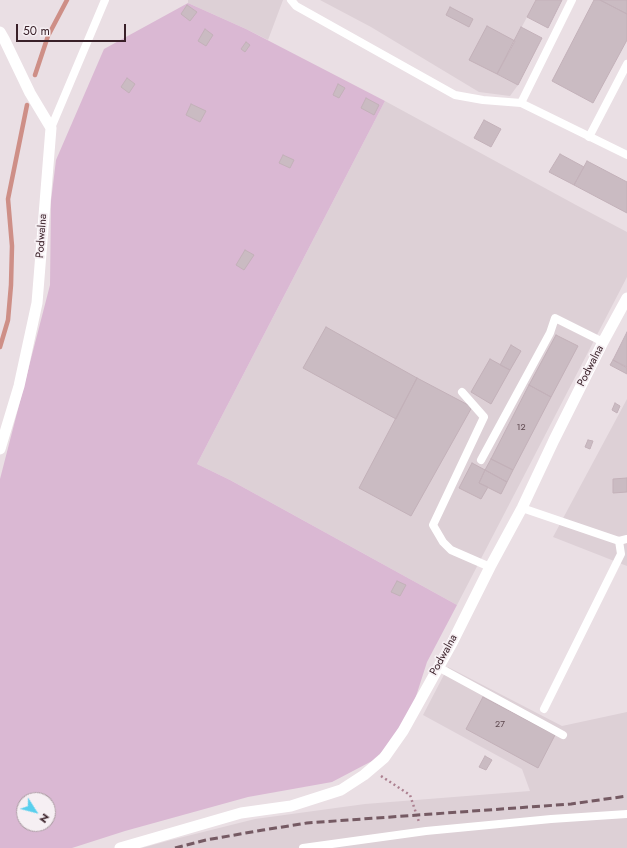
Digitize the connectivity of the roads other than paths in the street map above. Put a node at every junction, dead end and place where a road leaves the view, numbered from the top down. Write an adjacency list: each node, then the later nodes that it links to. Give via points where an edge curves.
1 (105, 0): 7 (lane)
2 (291, 0): 6 (lane, via 296,6 455,95)
3 (572, 0): 6 (lane)
4 (0, 32): 7 (street, via 30,93)
5 (627, 64): 8 (lane)
6 (521, 103): 8 (lane)
7 (51, 128): 13 (street, Podwalna, via 37,303 19,386)
8 (589, 137): 9 (lane)
9 (627, 155)
10 (627, 298): 11 (street, Podwalna)
11 (603, 342): 14 (lane, via 555,318 550,334); 15 (street, Podwalna)
12 (462, 392): 17 (lane, via 484,417 433,525 451,550)
13 (0, 448)
14 (481, 460)
15 (522, 508): 16 (lane); 17 (street, Podwalna)
16 (623, 540): 19 (lane, via 620,554)
17 (490, 567): 18 (street, Podwalna)
18 (438, 667): 20 (lane); 22 (street, Podwalna, via 403,731 384,758 341,790 291,806 241,813)
19 (544, 709)
20 (563, 735)
21 (627, 814): 23 (lane, via 422,832)
22 (120, 848)
23 (303, 848)

